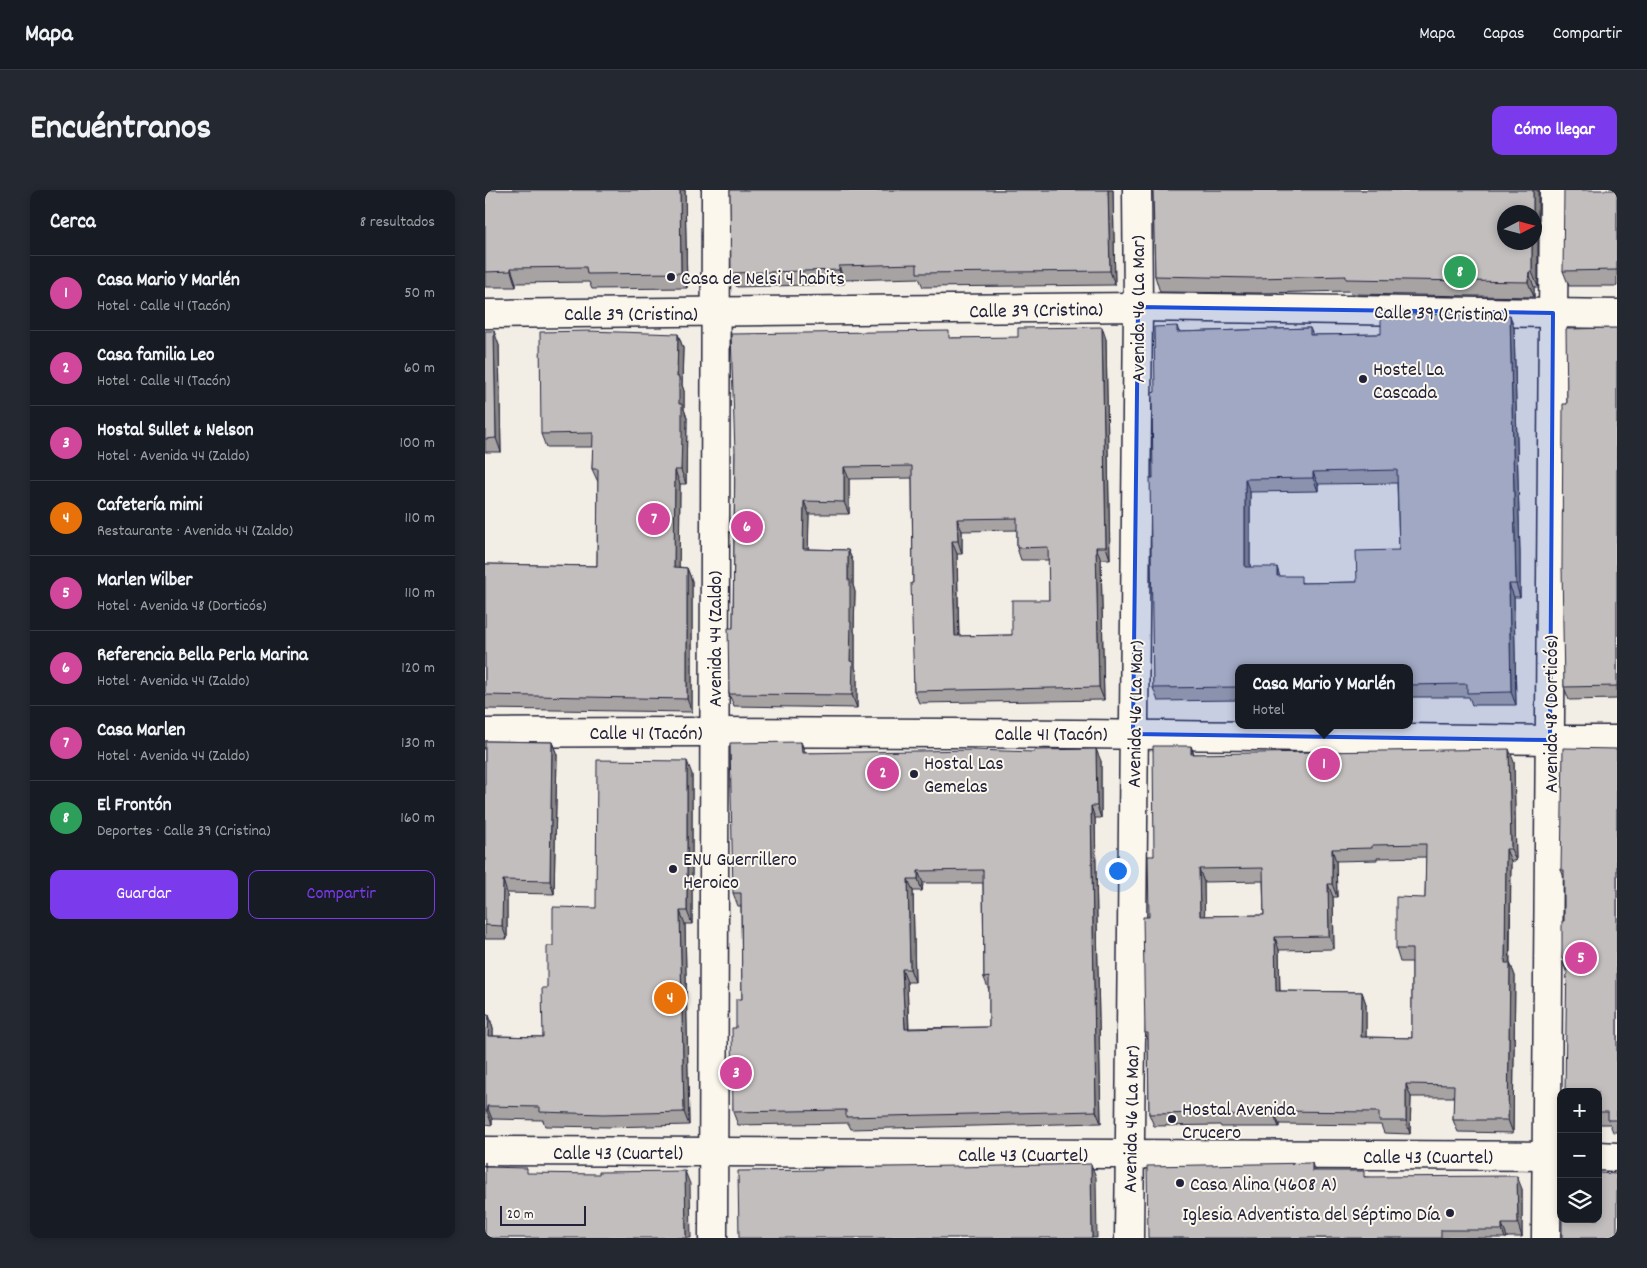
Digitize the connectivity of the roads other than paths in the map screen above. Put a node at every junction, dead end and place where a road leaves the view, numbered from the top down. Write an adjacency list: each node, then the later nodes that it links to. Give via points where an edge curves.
1 (716, 190): 5 (street, Avenida 44 (Zaldo))
2 (1137, 190): 4 (street, Avenida 46 (La Mar))
3 (1554, 190): 6 (street, Avenida 48 (Dorticós))
4 (1138, 308): 5 (street, Calle 39 (Cristina)); 6 (street, Calle 39 (Cristina)); 11 (street, Avenida 46 (La Mar))
5 (715, 312): 7 (street, Calle 39 (Cristina)); 9 (street, Avenida 44 (Zaldo))
6 (1553, 313): 8 (street, Calle 39 (Cristina)); 12 (street, Avenida 48 (Dorticós))
7 (485, 314)
8 (1617, 314)
9 (714, 731): 10 (street, Calle 41 (Tacón)); 11 (street, Calle 41 (Tacón)); 15 (street, Avenida 44 (Zaldo))
10 (485, 733)
11 (1133, 734): 12 (street, Calle 41 (Tacón)); 16 (street, Avenida 46 (La Mar))
12 (1550, 740): 13 (street, Calle 41 (Tacón)); 17 (street, Avenida 48 (Dorticós))
13 (1617, 740)
14 (485, 1151): 15 (street, Calle 43 (Cuartel))
15 (713, 1152): 16 (street, Calle 43 (Cuartel)); 20 (street, Avenida 44 (Zaldo))
16 (1130, 1154): 17 (street, Calle 43 (Cuartel)); 21 (street, Avenida 46 (La Mar))
17 (1553, 1156): 22 (street, Avenida 48 (Dorticós))
18 (1602, 1156): 19 (street)
19 (1617, 1156)
20 (713, 1238)
21 (1129, 1238)
22 (1546, 1238)

